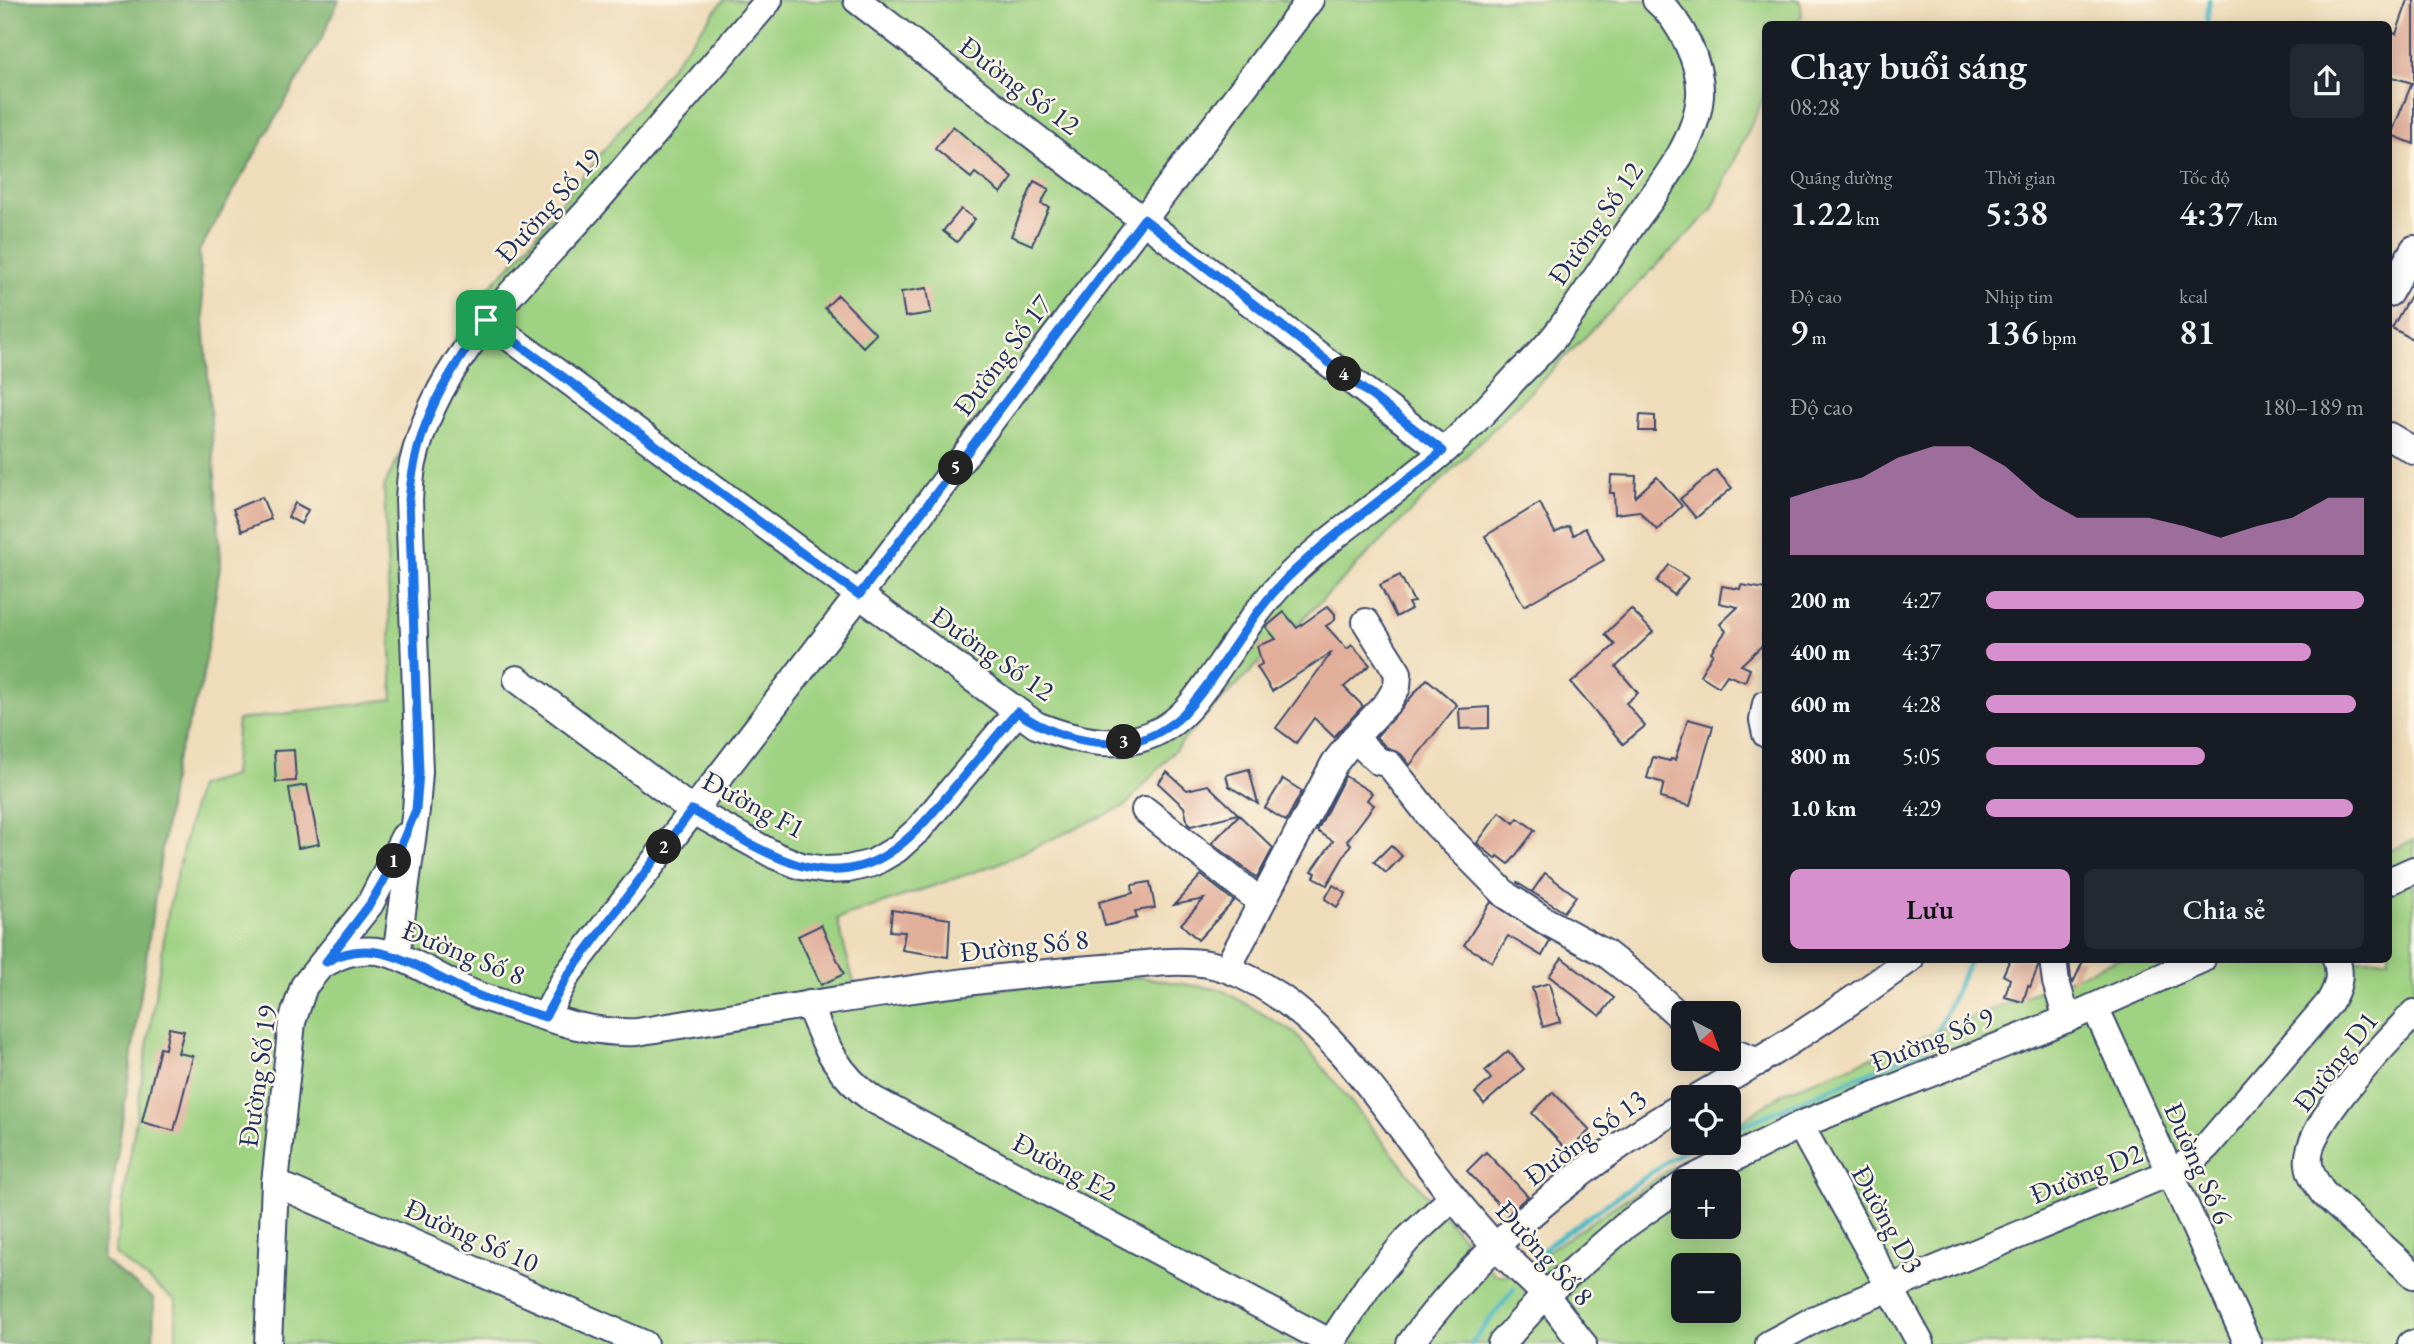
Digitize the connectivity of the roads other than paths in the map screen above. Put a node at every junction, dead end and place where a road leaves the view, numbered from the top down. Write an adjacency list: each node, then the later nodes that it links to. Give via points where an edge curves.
1 (769, 0): 8 (street, Đường Số 19, via 591,207)
2 (857, 0): 5 (street, Đường Số 12)
3 (1310, 0): 5 (street, Đường Số 17)
4 (1656, 0): 10 (street, Đường Số 12, via 1685,39 1696,65 1700,96 1675,164 1556,334)
5 (1144, 219): 10 (street, Đường Số 12); 12 (street, Đường Số 17)
6 (2414, 249): 7 (street)
7 (2392, 288)
8 (486, 320): 12 (street, Đường Số 12); 17 (street, Đường Số 19, via 437,398 412,465)
9 (2392, 438): 11 (street)
10 (1443, 451): 15 (street, Đường Số 12, via 1287,578 1266,600 1186,712 1163,729 1138,741 1083,740 1036,725)
11 (2414, 451)
12 (859, 595): 15 (street, Đường Số 12); 18 (street, Đường Số 17)
13 (1366, 622): 16 (street, via 1398,673 1397,687)
14 (517, 679): 18 (street, Đường F1)
15 (1017, 712): 18 (street, Đường F1, via 919,829 873,863 826,870 801,866)
16 (1354, 738): 22 (street, via 1334,764); 32 (street, via 1378,761 1389,764 1436,824 1506,895 1605,953)
17 (416, 810): 23 (street, Đường Số 19); 24 (street, Đường Số 19, via 370,904)
18 (692, 810): 34 (street, Đường Số 17, via 568,975)
19 (1145, 810): 22 (street)
20 (2414, 870): 21 (street)
21 (2392, 880)
22 (1261, 902): 29 (street)
23 (396, 956): 24 (street, Đường Số 8, via 358,951); 34 (street, Đường Số 8, via 468,992)
24 (326, 962): 43 (street, Đường Số 19, via 304,986 292,1022)
25 (1905, 963): 37 (street)
26 (2054, 963): 35 (street)
27 (2193, 963): 31 (street, Đường Số 9)
28 (2337, 963): 42 (street, Đường D2, via 2339,984 2329,1003 2200,1155)
29 (1227, 969): 30 (street, Đường Số 8, via 1181,962 1032,974); 45 (street, Đường Số 8, via 1302,1013 1325,1035)
30 (809, 1004): 34 (street, Đường Số 8, via 637,1032 597,1031); 50 (street, Đường E2, via 825,1045 857,1089)
31 (2095, 1007): 35 (street, Đường Số 9); 42 (street, Đường Số 6)
32 (1671, 1008)
33 (2414, 1013): 47 (street, Đường D1, via 2322,1122 2308,1162 2323,1193)
34 (545, 1017)
35 (2067, 1019): 40 (street, Đường Số 9)
36 (1741, 1055): 37 (street)
37 (1759, 1062): 38 (street)
38 (1719, 1085)
39 (1671, 1114): 46 (street, Đường Số 13, via 1594,1165)
40 (1807, 1137): 41 (street, Đường Số 9); 48 (street, Đường D3)
41 (1720, 1169)
42 (2169, 1173): 48 (street, Đường D2); 58 (street, Đường Số 6)
43 (275, 1183): 51 (street, Đường Số 19); 52 (street, Đường Số 10)
44 (1671, 1193): 49 (street, via 1627,1224)
45 (1453, 1197): 46 (street, Đường Số 8); 50 (street, via 1408,1239 1369,1285)
46 (1496, 1247): 49 (street, Đường Số 8); 53 (street, Đường Số 13, via 1434,1311)
47 (2414, 1275)
48 (1890, 1288): 56 (street, Đường D2); 57 (street, Đường D3)
49 (1545, 1295): 54 (street); 55 (street, Đường Số 8)
50 (1330, 1343)
51 (268, 1344)
52 (644, 1344)
53 (1410, 1344)
54 (1501, 1344)
55 (1583, 1344)
56 (1769, 1344)
57 (1921, 1344)
58 (2248, 1344)

